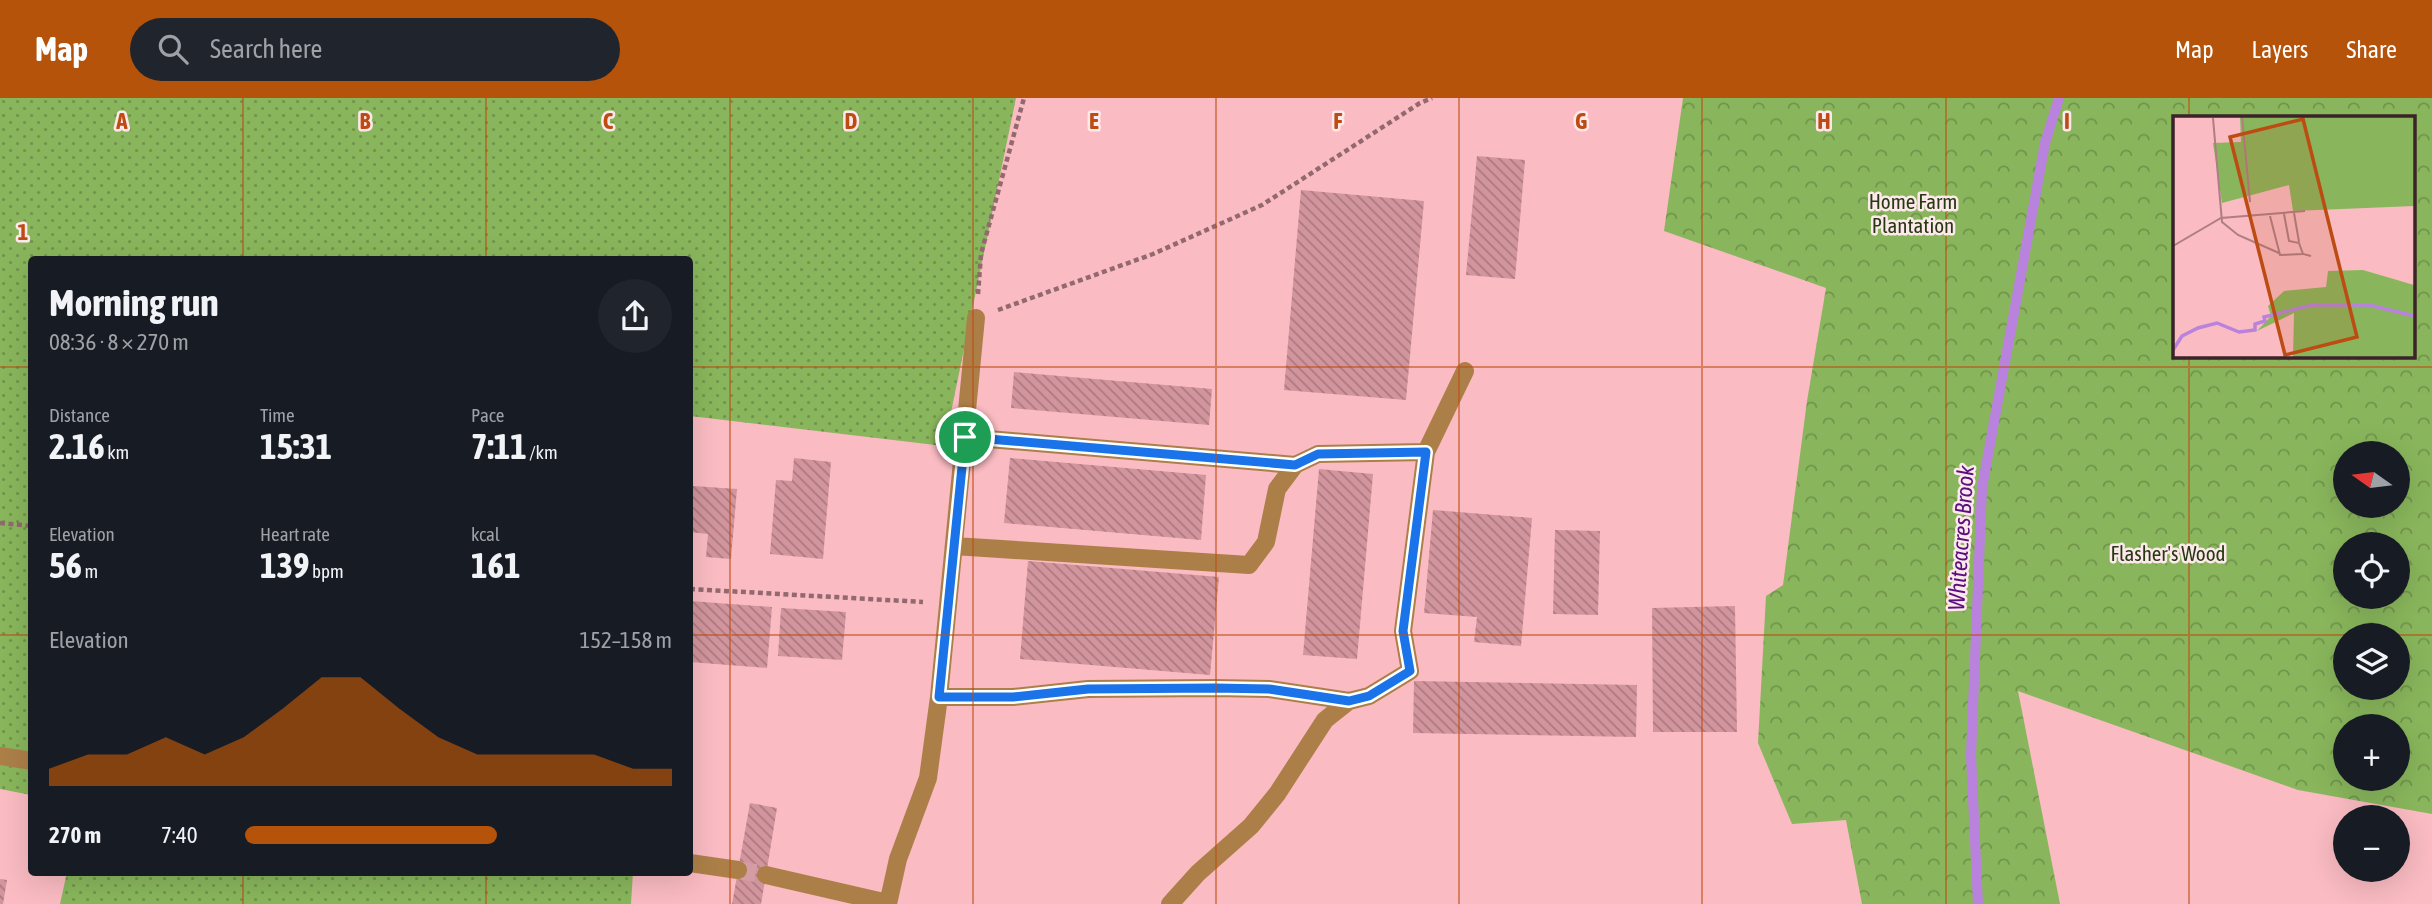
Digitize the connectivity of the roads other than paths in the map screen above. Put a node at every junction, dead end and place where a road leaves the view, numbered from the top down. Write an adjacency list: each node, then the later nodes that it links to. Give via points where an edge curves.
1 (976, 318): 3 (lane)
2 (1465, 371): 4 (lane)
3 (965, 437): 5 (lane); 6 (lane)
4 (1426, 452): 5 (lane, via 1318,454); 8 (lane, via 1403,631 1410,671 1369,696)
5 (1295, 465): 6 (lane, via 1277,489 1266,542 1249,565)
6 (954, 546): 7 (lane)
7 (939, 697): 8 (lane, via 1201,688 1269,689); 14 (lane, via 928,778 898,859)
8 (1349, 701): 15 (lane, via 1325,720 1251,826)
9 (0, 756): 10 (lane)
10 (28, 760)
11 (693, 863): 12 (lane)
12 (738, 870)
13 (766, 874): 14 (lane)
14 (888, 904)
15 (1170, 904)

